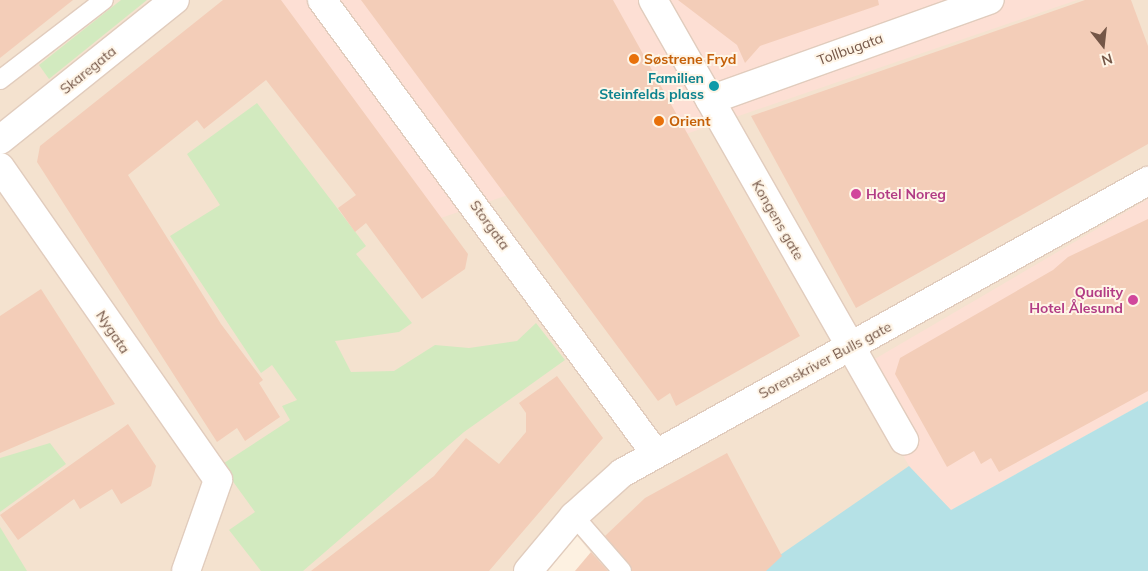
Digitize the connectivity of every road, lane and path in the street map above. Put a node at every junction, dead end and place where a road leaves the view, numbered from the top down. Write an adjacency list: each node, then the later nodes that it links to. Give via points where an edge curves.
1 (104, 0): 6 (lane)
2 (176, 0): 8 (street, Skaregata)
3 (322, 0): 13 (street, Storgata)
4 (653, 0): 7 (street, Kongens gate)
5 (990, 0): 7 (street, Tollbugata)
6 (0, 80)
7 (710, 100): 11 (street, Kongens gate)
8 (0, 140)
9 (0, 167): 15 (street, Nygata, via 218,480)
10 (1148, 181): 11 (street, Sorenskriver Bulls gate)
11 (850, 345): 12 (street, Kongens gate); 13 (street, Sorenskriver Bulls gate)
12 (904, 440)
13 (655, 453): 14 (street, Sorenskriver Bulls gate, via 622,473)
14 (574, 516): 16 (street, Sorenskriver Bulls gate); 17 (lane)
15 (186, 571)
16 (528, 571)
17 (622, 571)

